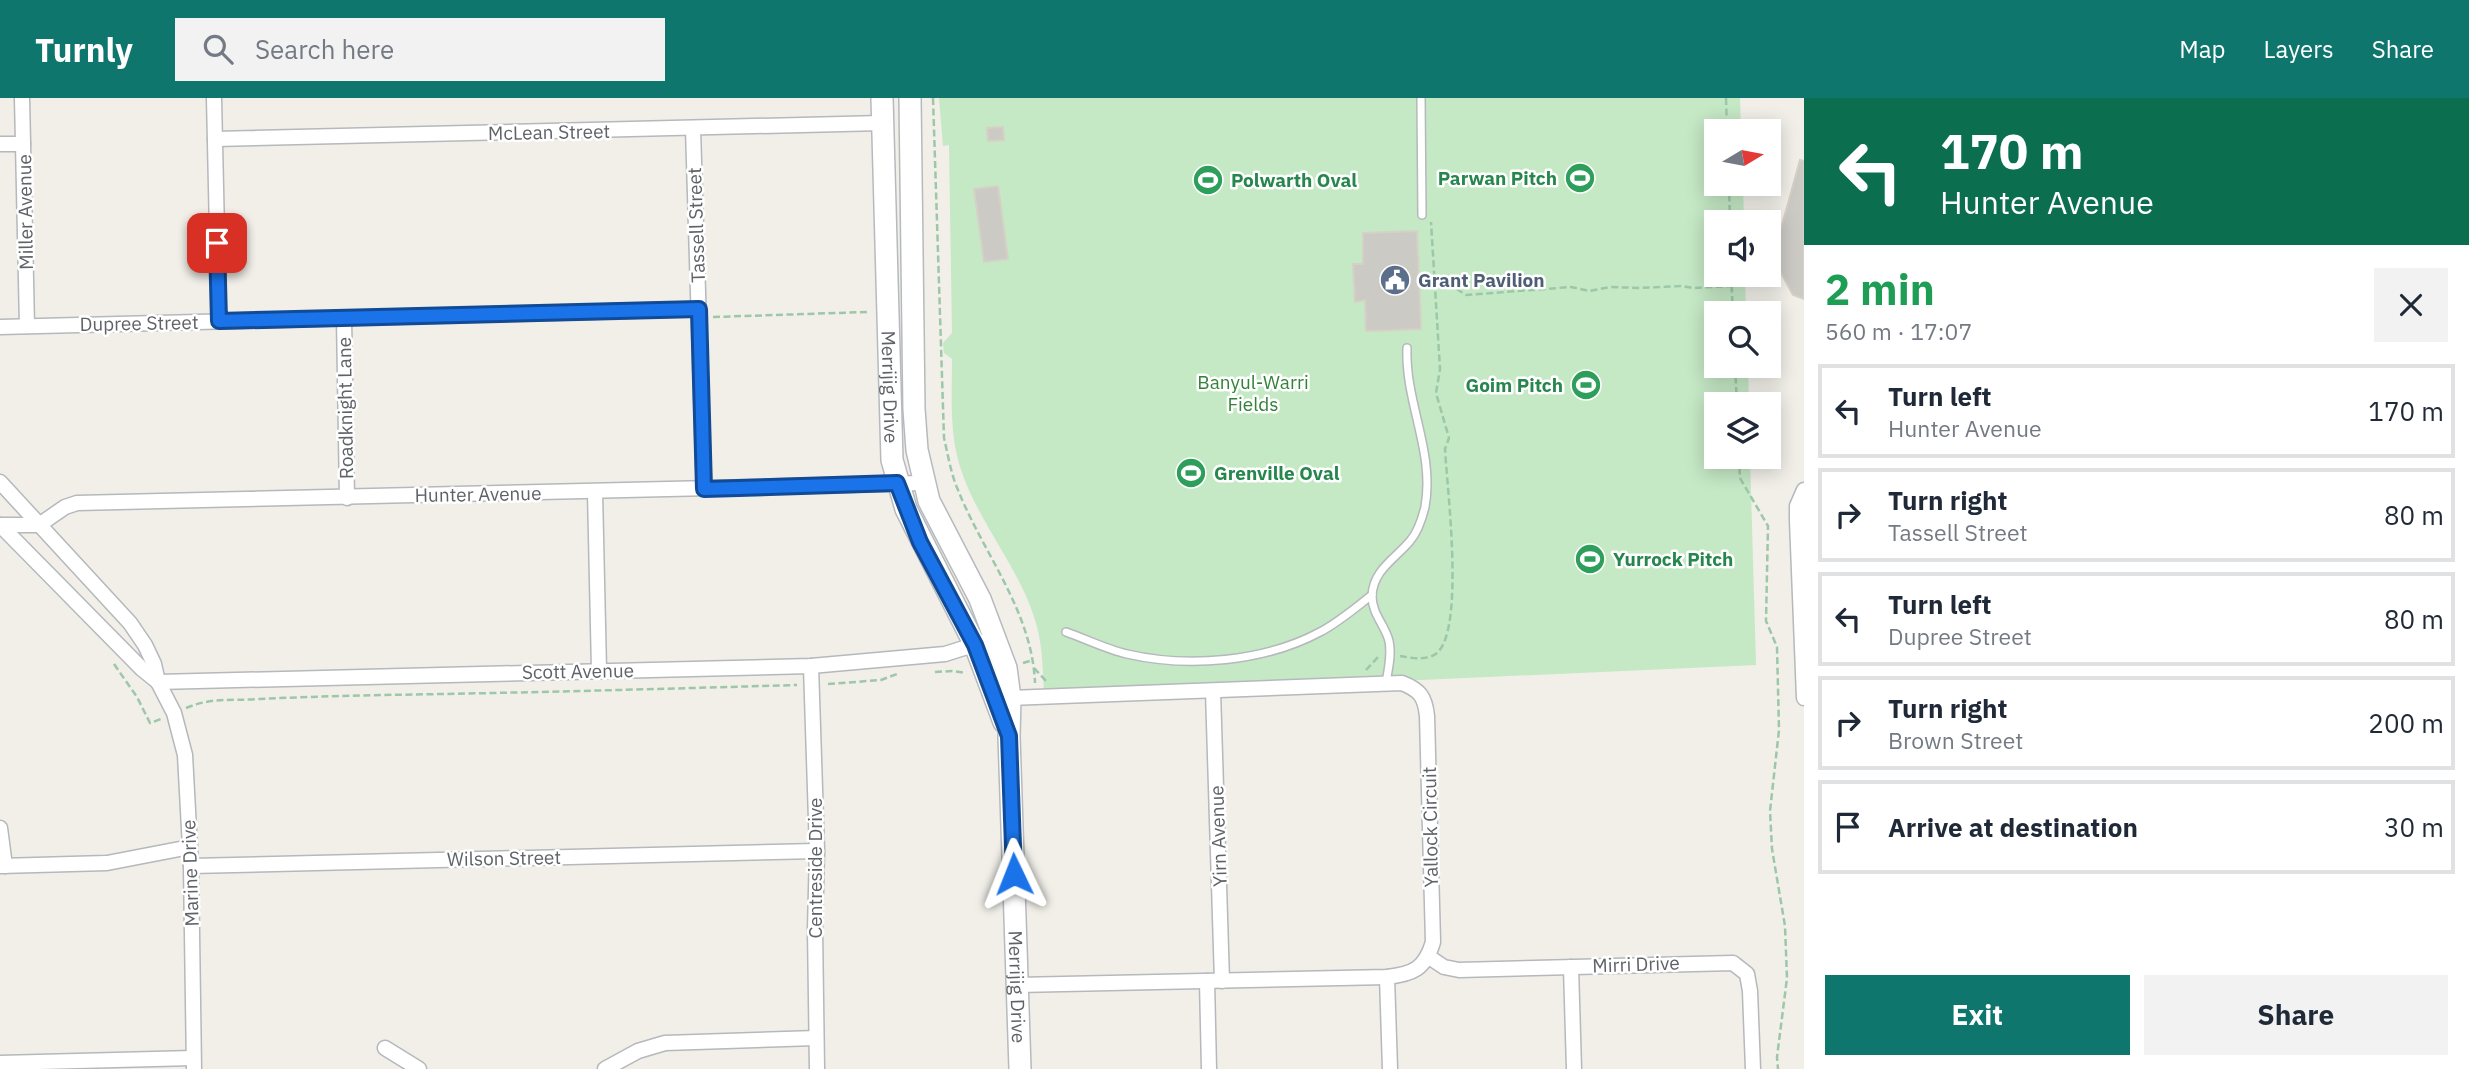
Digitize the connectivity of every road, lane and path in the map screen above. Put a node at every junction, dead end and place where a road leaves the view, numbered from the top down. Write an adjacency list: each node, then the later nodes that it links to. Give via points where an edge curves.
1 (22, 98): 13 (street, Miller Avenue)
2 (214, 98): 11 (street)
3 (882, 98): 9 (street, Merrijig Drive)
4 (910, 98): 27 (street, Merrijig Drive, via 914,409)
5 (933, 98): 40 (path, via 944,438 957,489 1027,632)
6 (1421, 98): 14 (lane)
7 (1726, 98): 8 (path)
8 (1727, 119)
9 (882, 123): 10 (street, McLean Street); 26 (street, Merrijig Drive, via 890,441)
10 (693, 129): 11 (street, McLean Street); 18 (street, Tassell Street)
11 (215, 139): 20 (street)
12 (0, 144): 13 (street)
13 (23, 144): 21 (street, Miller Avenue)
14 (1427, 216): 15 (path)
15 (1436, 285): 16 (path, via 1466,295 1571,287 1588,291); 38 (path, via 1440,369 1436,393 1449,438 1445,450 1454,589 1444,646 1434,656 1420,659)
16 (1712, 287)
17 (867, 312): 18 (path)
18 (699, 313): 19 (street, Dupree Street); 28 (street, Tassell Street)
19 (344, 318): 20 (street, Dupree Street); 31 (street, Roadknight Lane)
20 (219, 321): 21 (street, Dupree Street)
21 (27, 326): 22 (street, Dupree Street)
22 (0, 327)
23 (1407, 348): 34 (lane, via 1406,369 1425,457 1424,507 1411,540 1385,565)
24 (1740, 469): 74 (path, via 1740,478 1768,526 1766,621 1777,647 1779,730 1770,811 1787,978)
25 (0, 482): 33 (street, Marine Drive)
26 (897, 483): 27 (street, Hunter Avenue); 28 (street, Hunter Avenue); 37 (street, Merrijig Drive, via 920,542)
27 (923, 483): 36 (street, Merrijig Drive)
28 (704, 489): 30 (street, Hunter Avenue)
29 (1804, 490): 43 (street, via 1797,513)
30 (595, 492): 31 (street, Hunter Avenue); 41 (street)
31 (347, 498): 33 (street, Hunter Avenue, via 77,503)
32 (0, 525): 33 (street); 45 (street, Marine Drive)
33 (39, 525): 45 (street, Marine Drive, via 130,623 145,645)
34 (1372, 595): 35 (lane, via 1331,626 1298,642 1209,660 1127,654); 38 (lane)
35 (1066, 632)
36 (996, 637): 37 (street, Scott Avenue); 49 (street, Merrijig Drive)
37 (975, 645): 39 (street, Scott Avenue, via 945,654); 51 (street, Merrijig Drive)
38 (1390, 655): 42 (path, via 1380,654); 46 (lane)
39 (811, 666): 41 (street, Scott Avenue); 54 (street, Centreside Drive)
40 (1034, 668): 44 (path); 48 (path)
41 (600, 670): 45 (street, Scott Avenue)
42 (1363, 672)
43 (1804, 673): 50 (street)
44 (1047, 681)
45 (158, 682): 53 (street, Marine Drive, via 172,707 185,755)
46 (1386, 684): 47 (street, Yallock Circuit); 57 (street, Yallock Circuit, via 1418,689 1426,700 1433,942)
47 (1213, 691): 48 (street, Yallock Circuit); 60 (street, Yirn Avenue)
48 (1035, 697): 49 (street, Yallock Circuit)
49 (1010, 698): 51 (street, Merrijig Drive)
50 (1804, 698)
51 (1009, 736): 61 (street, Merrijig Drive)
52 (0, 828): 55 (street)
53 (190, 847): 55 (street, via 107,863); 56 (street, Marine Drive)
54 (817, 851): 56 (street, Wilson Street); 62 (street, Centreside Drive)
55 (3, 866)
56 (191, 866): 65 (street, Marine Drive)
57 (1429, 957): 58 (street, Mirri Drive, via 1459,970); 59 (street, via 1416,970)
58 (1571, 967): 72 (street); 73 (street, Mirri Drive, via 1733,963 1747,974)
59 (1387, 977): 60 (street); 71 (street)
60 (1214, 981): 61 (street); 70 (street, Yirn Avenue)
61 (1017, 985): 69 (street, Merrijig Drive)
62 (816, 1038): 67 (street, via 665,1043); 68 (street, Centreside Drive)
63 (385, 1048): 66 (street)
64 (0, 1063): 65 (street)
65 (194, 1064)
66 (419, 1069)
67 (605, 1069)
68 (817, 1069)
69 (1020, 1069)
70 (1209, 1069)
71 (1390, 1069)
72 (1574, 1069)
73 (1753, 1069)
74 (1778, 1069)

